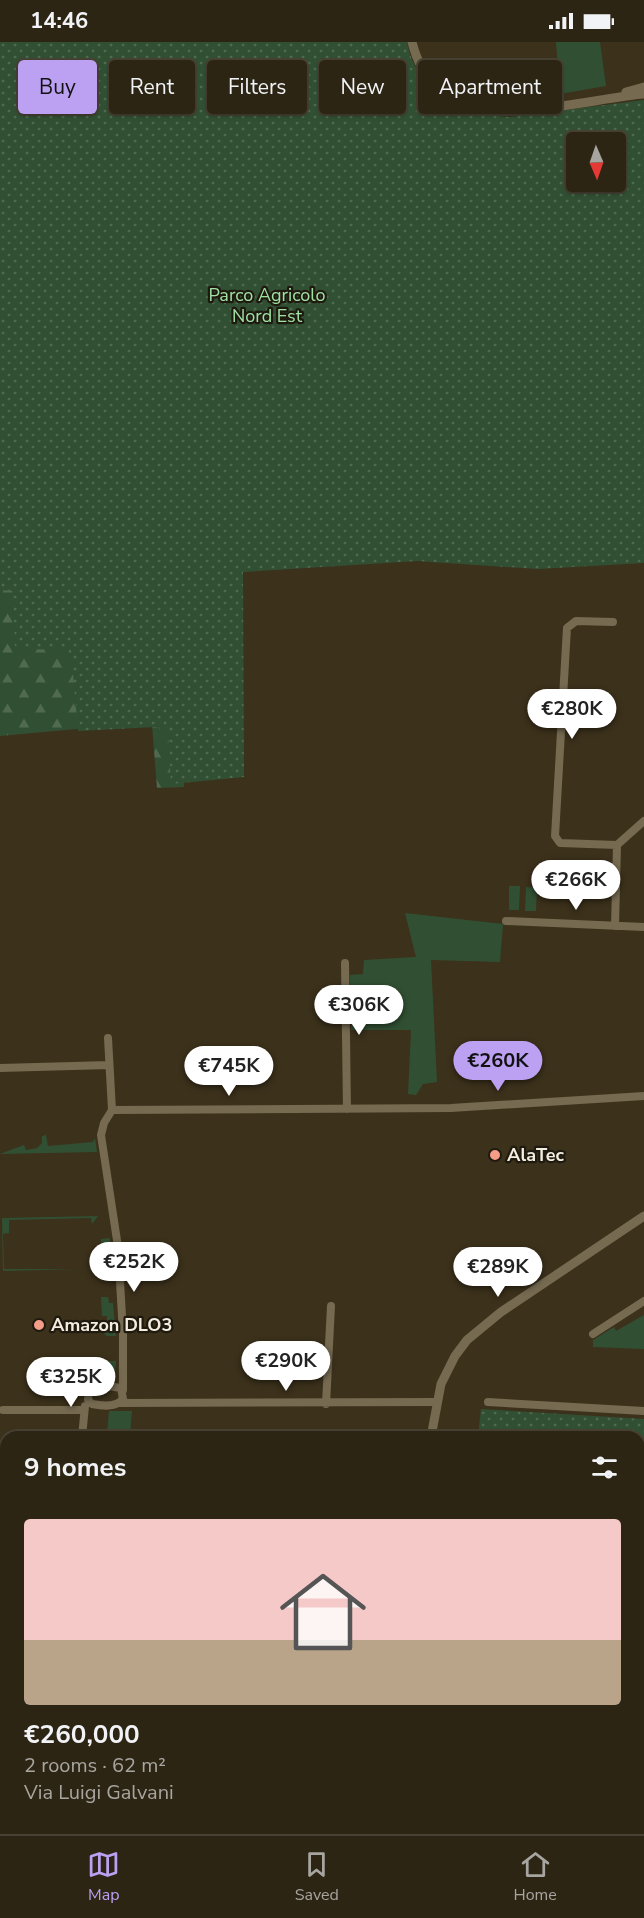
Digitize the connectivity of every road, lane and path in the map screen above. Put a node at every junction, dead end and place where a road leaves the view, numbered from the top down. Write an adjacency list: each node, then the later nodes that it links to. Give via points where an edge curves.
1 (412, 42): 4 (street, via 417,58 433,81 453,98 480,109 517,111)
2 (644, 87): 4 (street)
3 (644, 94): 4 (street)
4 (616, 96)
5 (613, 622): 6 (street, via 576,621 567,628)
6 (561, 712): 7 (street); 9 (street, via 556,840)
7 (606, 716)
8 (644, 821): 9 (street)
9 (617, 845): 11 (street)
10 (506, 921): 11 (street)
11 (615, 926): 12 (street)
12 (644, 927)
13 (345, 963): 18 (street)
14 (108, 1038): 15 (street)
15 (109, 1065): 16 (street); 19 (street)
16 (0, 1068)
17 (644, 1096): 18 (street, via 451,1108)
18 (347, 1109): 19 (street)
19 (112, 1110): 24 (street, via 101,1135 118,1247)
20 (644, 1216): 28 (street, via 474,1333 450,1364)
21 (644, 1301): 23 (street)
22 (331, 1306): 30 (street)
23 (593, 1334)
24 (123, 1366): 25 (street); 26 (street)
25 (111, 1385): 26 (street); 27 (street, via 91,1388)
26 (122, 1396): 30 (street, via 136,1405); 31 (street)
27 (88, 1400): 31 (street); 33 (street)
28 (436, 1402): 30 (street); 37 (street)
29 (488, 1402): 34 (street)
30 (326, 1404)
31 (99, 1405): 35 (street)
32 (3, 1410): 33 (street)
33 (83, 1410): 35 (street)
34 (644, 1411)
35 (83, 1424): 36 (street)
36 (82, 1431)
37 (432, 1431)

